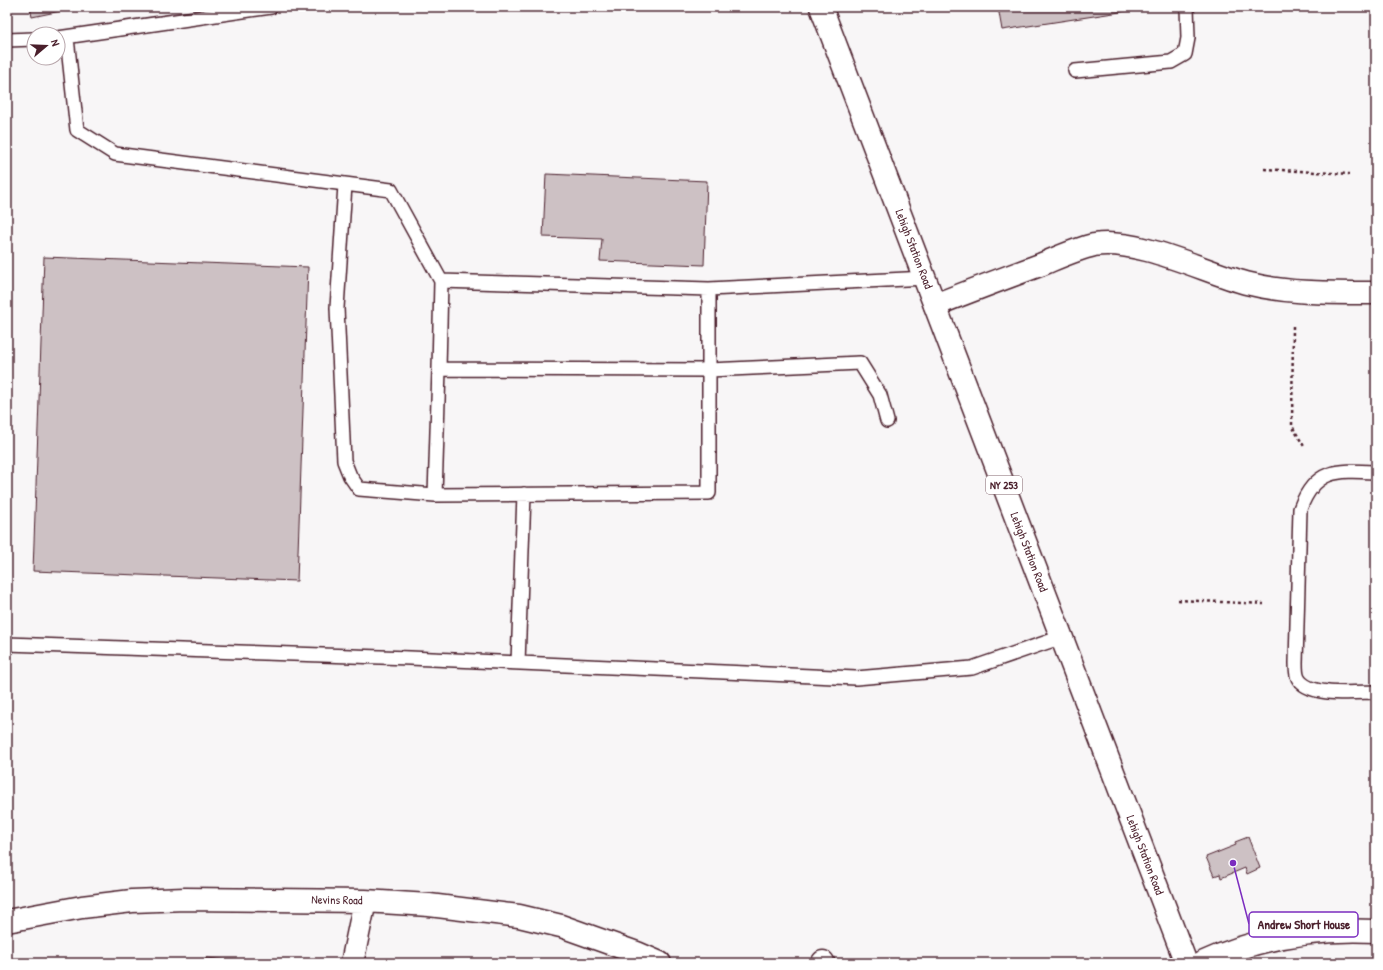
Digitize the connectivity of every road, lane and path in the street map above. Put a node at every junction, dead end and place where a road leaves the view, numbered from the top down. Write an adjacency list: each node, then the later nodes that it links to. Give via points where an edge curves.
1 (271, 7): 4 (lane)
2 (821, 7): 12 (street, Lehigh Station Road / NY 253)
3 (1187, 7): 8 (lane, via 1188,38 1185,54 1171,62)
4 (66, 38)
5 (26, 39): 6 (lane)
6 (7, 40)
7 (66, 58): 11 (lane, via 77,130 115,154)
8 (1075, 71)
9 (1264, 169): 10 (path)
10 (1350, 174)
11 (344, 185): 13 (lane, via 391,190); 24 (lane, via 337,308 344,461 359,489)
12 (926, 278): 14 (lane); 16 (street, Lehigh Station Road / NY 253)
13 (441, 281): 14 (lane); 18 (lane)
14 (709, 289): 19 (lane)
15 (1376, 293): 16 (street, via 1327,294 1269,288 1246,283 1149,250 1129,246 1095,245)
16 (935, 305): 27 (street, Lehigh Station Road / NY 253)
17 (1293, 326): 21 (path, via 1292,426)
18 (439, 369): 19 (lane); 24 (lane)
19 (709, 370): 20 (lane, via 860,363 880,395); 23 (lane, via 709,493)
20 (887, 421)
21 (1305, 448)
22 (1376, 472): 30 (lane, via 1343,470 1328,474 1305,496 1300,509 1296,663 1298,678 1309,688 1329,692)
23 (524, 494): 24 (lane); 29 (lane)
24 (435, 495)
25 (1178, 600): 26 (path)
26 (1264, 604)
27 (1062, 637): 29 (lane, via 972,668 856,678); 36 (street, Lehigh Station Road / NY 253)
28 (7, 644): 29 (lane)
29 (518, 663)
30 (1376, 692)
31 (365, 901): 32 (street, Nevins Road, via 132,901); 34 (street); 35 (street, Nevins Road, via 429,905 519,916 561,926)
32 (7, 921)
33 (1376, 931): 37 (street, via 1290,935 1251,944)
34 (352, 963)
35 (660, 963)
36 (1186, 963)
37 (1202, 963)

